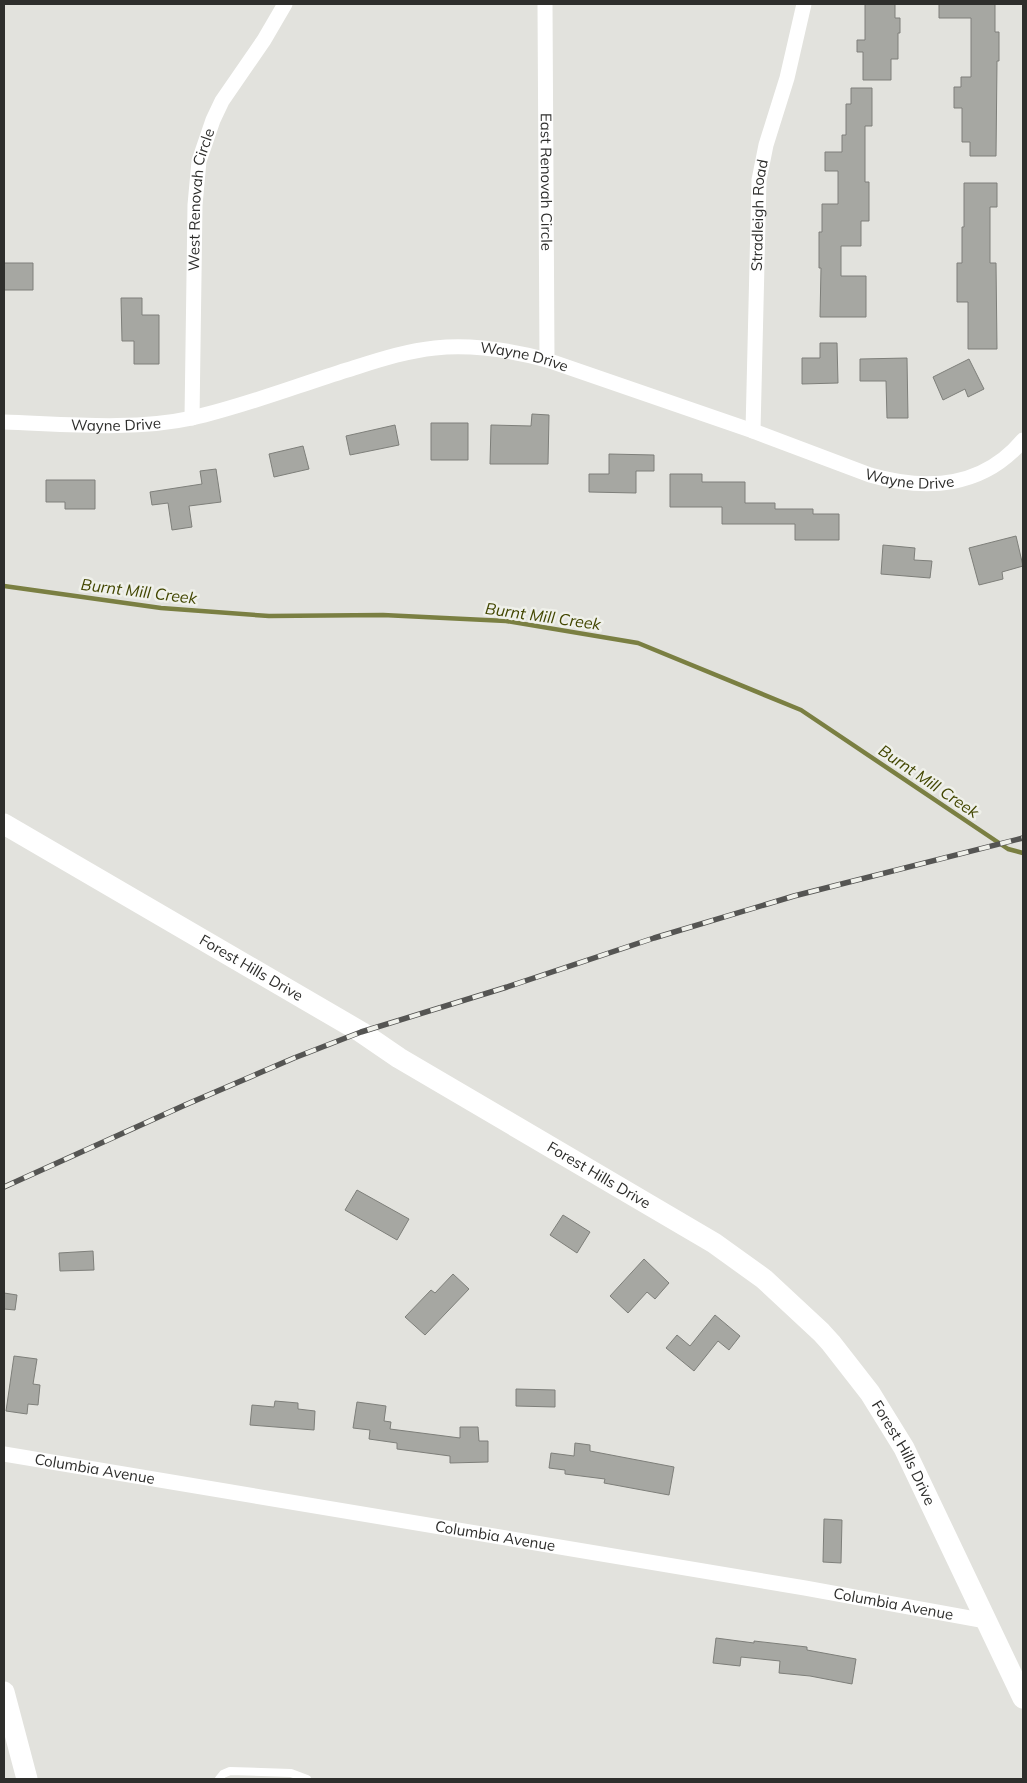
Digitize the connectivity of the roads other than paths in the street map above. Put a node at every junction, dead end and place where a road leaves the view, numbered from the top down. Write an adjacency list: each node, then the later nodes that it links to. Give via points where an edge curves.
1 (285, 4): 5 (street, West Renovah Circle, via 222,101 199,160 195,205)
2 (545, 4): 4 (street, East Renovah Circle)
3 (804, 4): 7 (street, Stradleigh Road, via 759,180)
4 (547, 360): 5 (street, Wayne Drive, via 482,347 434,348 379,360); 7 (street, Wayne Drive)
5 (192, 418): 6 (street, Wayne Drive, via 127,425)
6 (4, 422)
7 (754, 431): 8 (street, Wayne Drive, via 870,475 912,484 958,481 975,475 1000,461)
8 (1023, 440)
9 (4, 824): 11 (street, Forest Hills Drive, via 714,1243 764,1279 821,1332 888,1420)
10 (4, 1454): 11 (street, Columbia Avenue)
11 (986, 1621): 13 (street, Forest Hills Drive)
12 (4, 1692): 14 (street)
13 (1023, 1698)
14 (27, 1779)
15 (219, 1779): 16 (lane, via 230,1771 291,1773)
16 (307, 1779)

